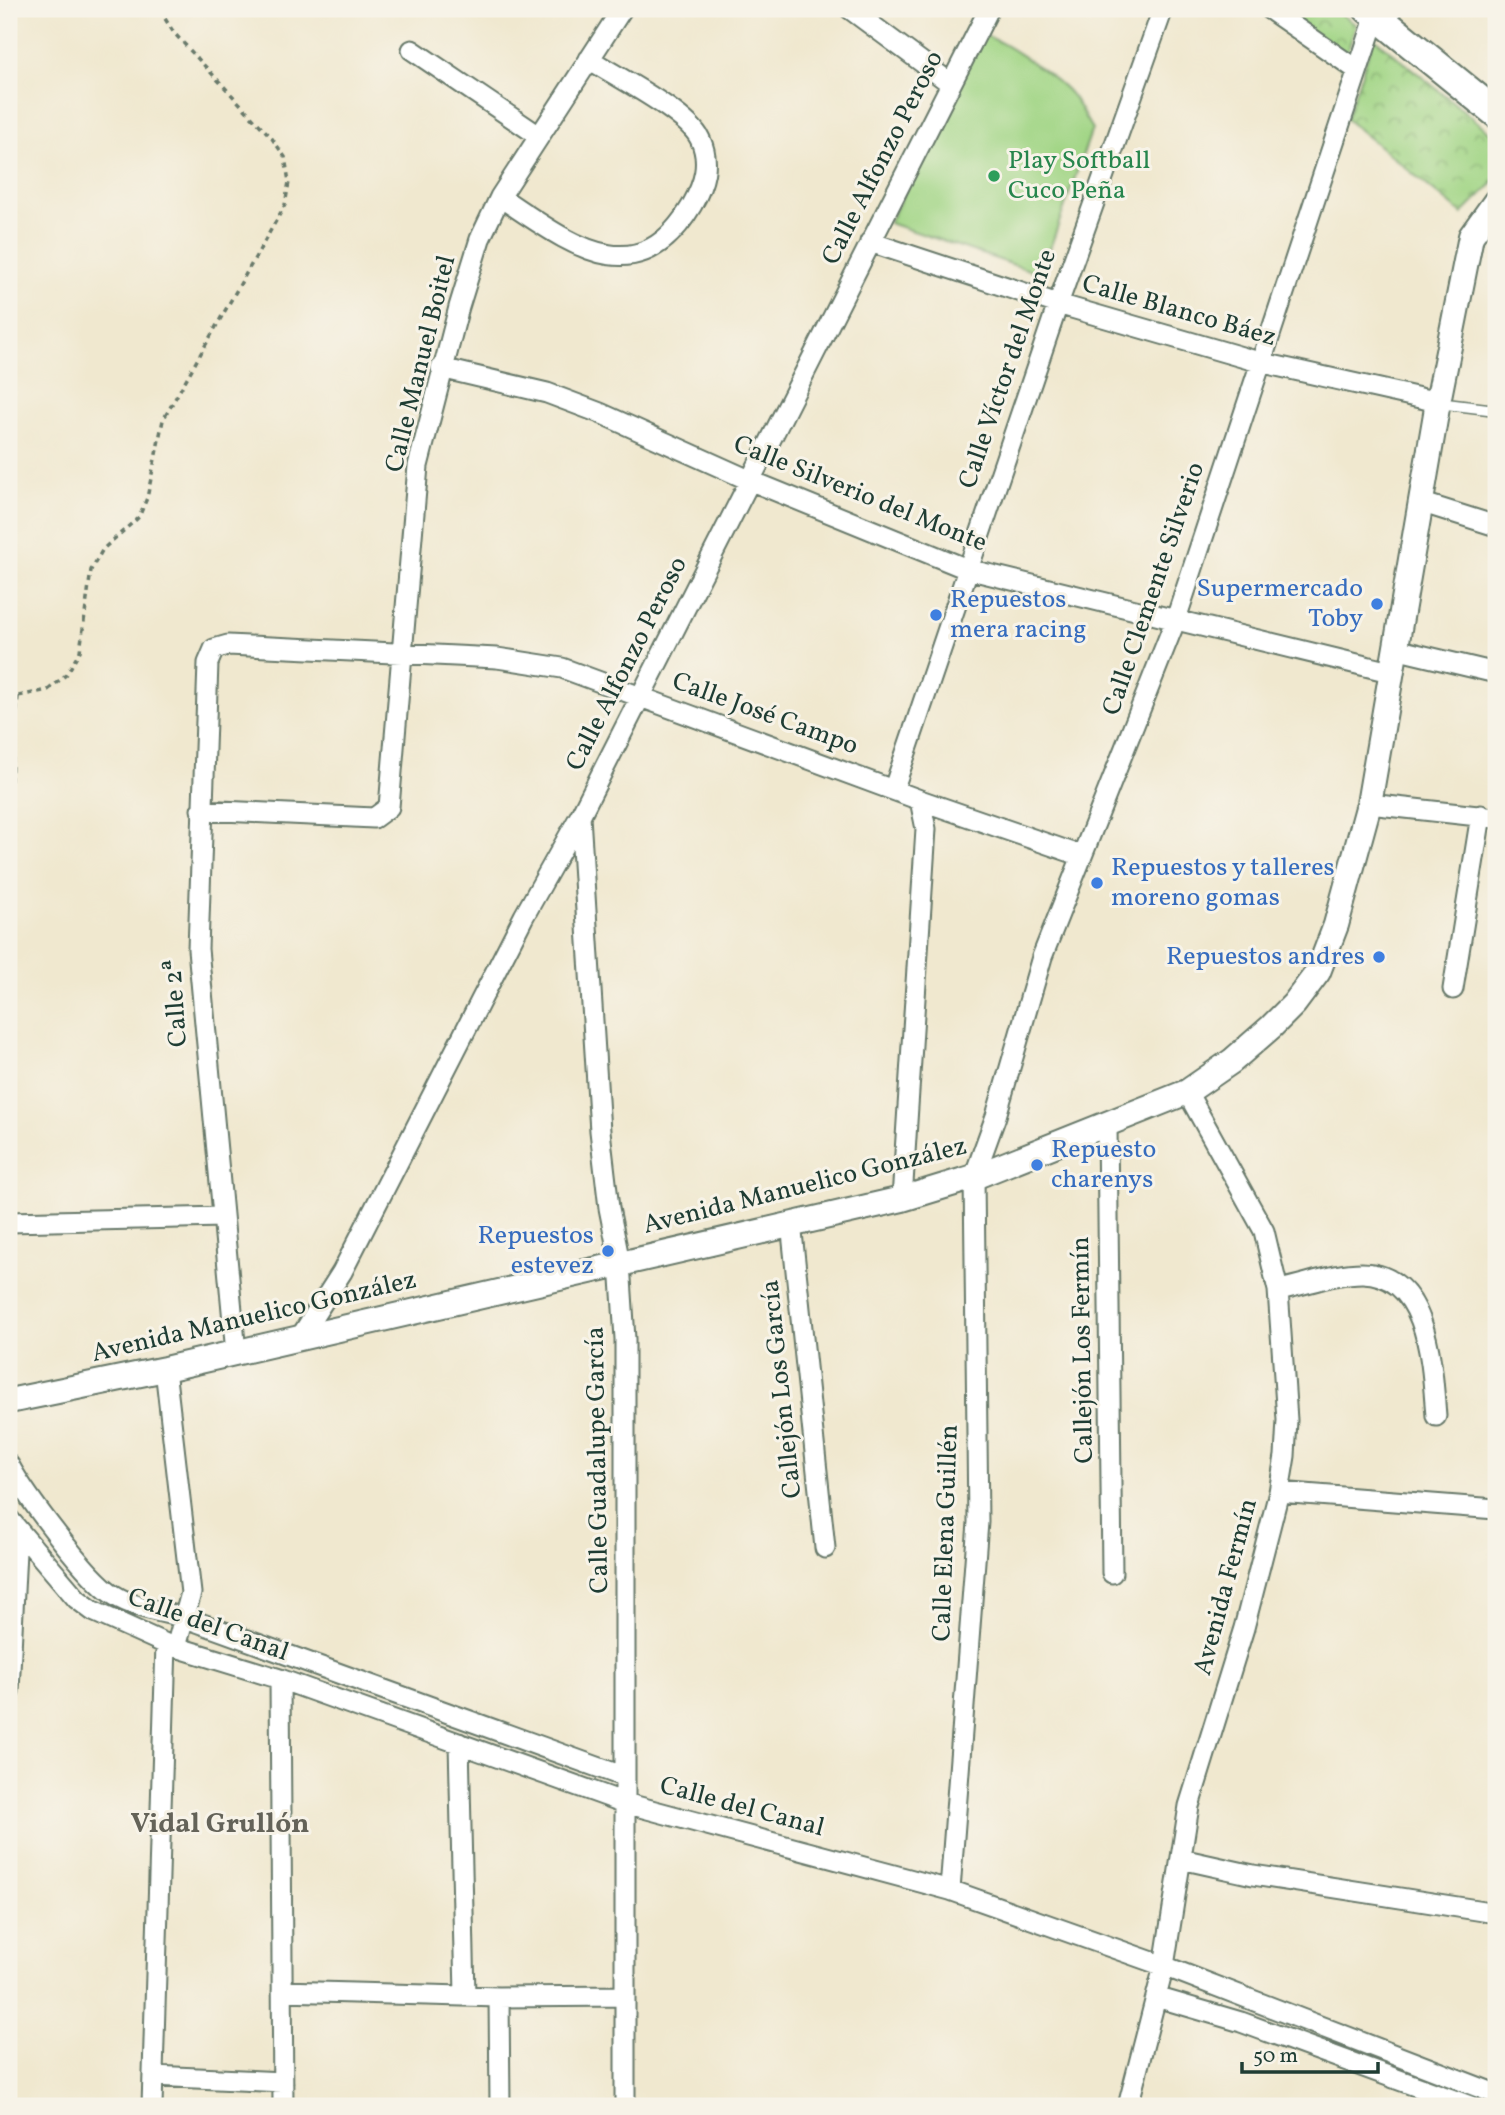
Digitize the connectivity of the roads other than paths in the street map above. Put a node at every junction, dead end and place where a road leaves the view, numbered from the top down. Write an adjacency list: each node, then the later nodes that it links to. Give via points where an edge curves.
1 (622, 9): 8 (street, Calle Manuel Boitel)
2 (850, 9): 10 (street)
3 (989, 9): 10 (street, Calle Alfonzo Peroso)
4 (1163, 9): 16 (street, Calle Víctor del Monte)
5 (1269, 9): 9 (street)
6 (1372, 12): 9 (street, Calle Clemente Silverio); 11 (main road)
7 (412, 50): 12 (street)
8 (589, 59): 12 (street, Calle Manuel Boitel); 13 (street, via 686,121 700,138 706,173 681,223 658,245 644,251 601,254 573,245)
9 (1357, 70): 17 (street, Calle Clemente Silverio)
10 (950, 83): 15 (street, Calle Alfonzo Peroso)
11 (1496, 113)
12 (539, 136): 13 (street, Calle Manuel Boitel)
13 (500, 197): 18 (street, Calle Manuel Boitel, via 480,239)
14 (1496, 201): 19 (street, Avenida Manuelico González, via 1471,236)
15 (870, 242): 16 (street, Calle Blanco Báez); 21 (street, Calle Alfonzo Peroso)
16 (1058, 304): 17 (street, Calle Blanco Báez); 24 (street, Calle Víctor del Monte)
17 (1259, 362): 19 (street, Calle Blanco Báez); 25 (street, Calle Clemente Silverio)
18 (441, 368): 21 (street, Calle Silverio del Monte, via 547,393); 27 (street, Calle Manuel Boitel, via 418,466)
19 (1438, 402): 20 (lane); 22 (street, Avenida Manuelico González)
20 (1496, 410)
21 (749, 480): 24 (street, Calle Silverio del Monte); 30 (street, Calle Alfonzo Peroso)
22 (1420, 502): 23 (street); 28 (street, Avenida Manuelico González)
23 (1496, 526)
24 (967, 569): 25 (street, Calle Silverio del Monte); 31 (street, Calle Víctor del Monte)
25 (1176, 619): 28 (street, Calle Silverio del Monte); 37 (street, Calle Clemente Silverio)
26 (214, 649): 27 (street, Calle José Campo); 34 (street, Calle 2ª, via 208,663)
27 (403, 652): 30 (street, Calle José Campo, via 562,668); 34 (street, Calle Manuel Boitel, via 392,800 385,813 357,818)
28 (1392, 661): 29 (street, Calle Silverio del Monte); 33 (street, Avenida Manuelico González)
29 (1496, 673)
30 (638, 697): 31 (street, Calle José Campo); 35 (street, Calle Alfonzo Peroso)
31 (894, 788): 32 (street, Calle José Campo)
32 (920, 800): 37 (street, Calle José Campo); 42 (street, via 926,829)
33 (1370, 804): 36 (street); 39 (street, Avenida Manuelico González, via 1318,972 1271,1027)
34 (201, 810): 43 (street, Calle 2ª, via 198,949)
35 (580, 816): 46 (street, Calle Guadalupe García, via 600,1131); 48 (street, Calle Alfonzo Peroso, via 524,915 342,1272)
36 (1489, 816): 38 (street)
37 (1082, 856): 41 (street, Calle Clemente Silverio, via 1042,957)
38 (1454, 989)
39 (1187, 1092): 40 (street, Avenida Manuelico González); 47 (street, Avenida Fermín, via 1264,1231)
40 (1107, 1126): 41 (street, Avenida Manuelico González); 58 (street, Callejón Los Fermín)
41 (974, 1177): 42 (street, Avenida Manuelico González); 67 (street, Calle Elena Guillén, via 978,1522)
42 (902, 1199): 45 (street, Avenida Manuelico González)
43 (223, 1217): 44 (street); 49 (street, Calle 2ª)
44 (9, 1222)
45 (790, 1223): 46 (street, Avenida Manuelico González); 57 (street, Callejón Los García)
46 (620, 1263): 48 (street, Avenida Manuelico González); 64 (street, Calle Guadalupe García, via 625,1353)
47 (1278, 1290): 52 (street, via 1361,1273 1402,1288 1420,1316 1430,1352); 54 (street, Avenida Fermín, via 1287,1420)
48 (301, 1336): 49 (street, Avenida Manuelico González)
49 (236, 1353): 50 (street, Avenida Manuelico González)
50 (165, 1369): 51 (street, Avenida Manuelico González); 59 (street, via 191,1578)
51 (9, 1401)
52 (1437, 1416)
53 (9, 1465): 59 (street, via 100,1584 116,1597)
54 (1279, 1492): 55 (street); 66 (street, Avenida Fermín, via 1244,1628 1189,1806)
55 (1496, 1509)
56 (13, 1525): 60 (street, Calle del Canal, via 93,1611); 62 (street)
57 (825, 1548)
58 (1112, 1573)
59 (186, 1618): 60 (street); 64 (street)
60 (171, 1645): 61 (street, Calle del Canal); 75 (street)
61 (280, 1679): 63 (street, Calle del Canal); 70 (street)
62 (9, 1691)
63 (459, 1743): 65 (street, Calle del Canal); 71 (street)
64 (625, 1777): 65 (street, Calle Guadalupe García)
65 (625, 1803): 67 (street, Calle del Canal); 72 (street, Calle Guadalupe García)
66 (1181, 1859): 68 (street, via 1253,1875); 69 (street, Avenida Fermín)
67 (950, 1890): 69 (street, Calle del Canal)
68 (1496, 1913)
69 (1164, 1966): 74 (street, Avenida Fermín); 77 (street, Calle del Canal)
70 (282, 1991): 71 (street); 76 (street)
71 (465, 1995): 73 (street)
72 (625, 1996): 73 (street); 81 (street, Calle Guadalupe García)
73 (499, 1997): 80 (street)
74 (1156, 1997): 82 (street, Avenida Fermín); 83 (street, via 1241,2022)
75 (153, 2076): 76 (street); 78 (street)
76 (283, 2082): 79 (street)
77 (1496, 2094)
78 (152, 2106)
79 (283, 2106)
80 (500, 2106)
81 (625, 2106)
82 (1130, 2106)
83 (1470, 2106)

